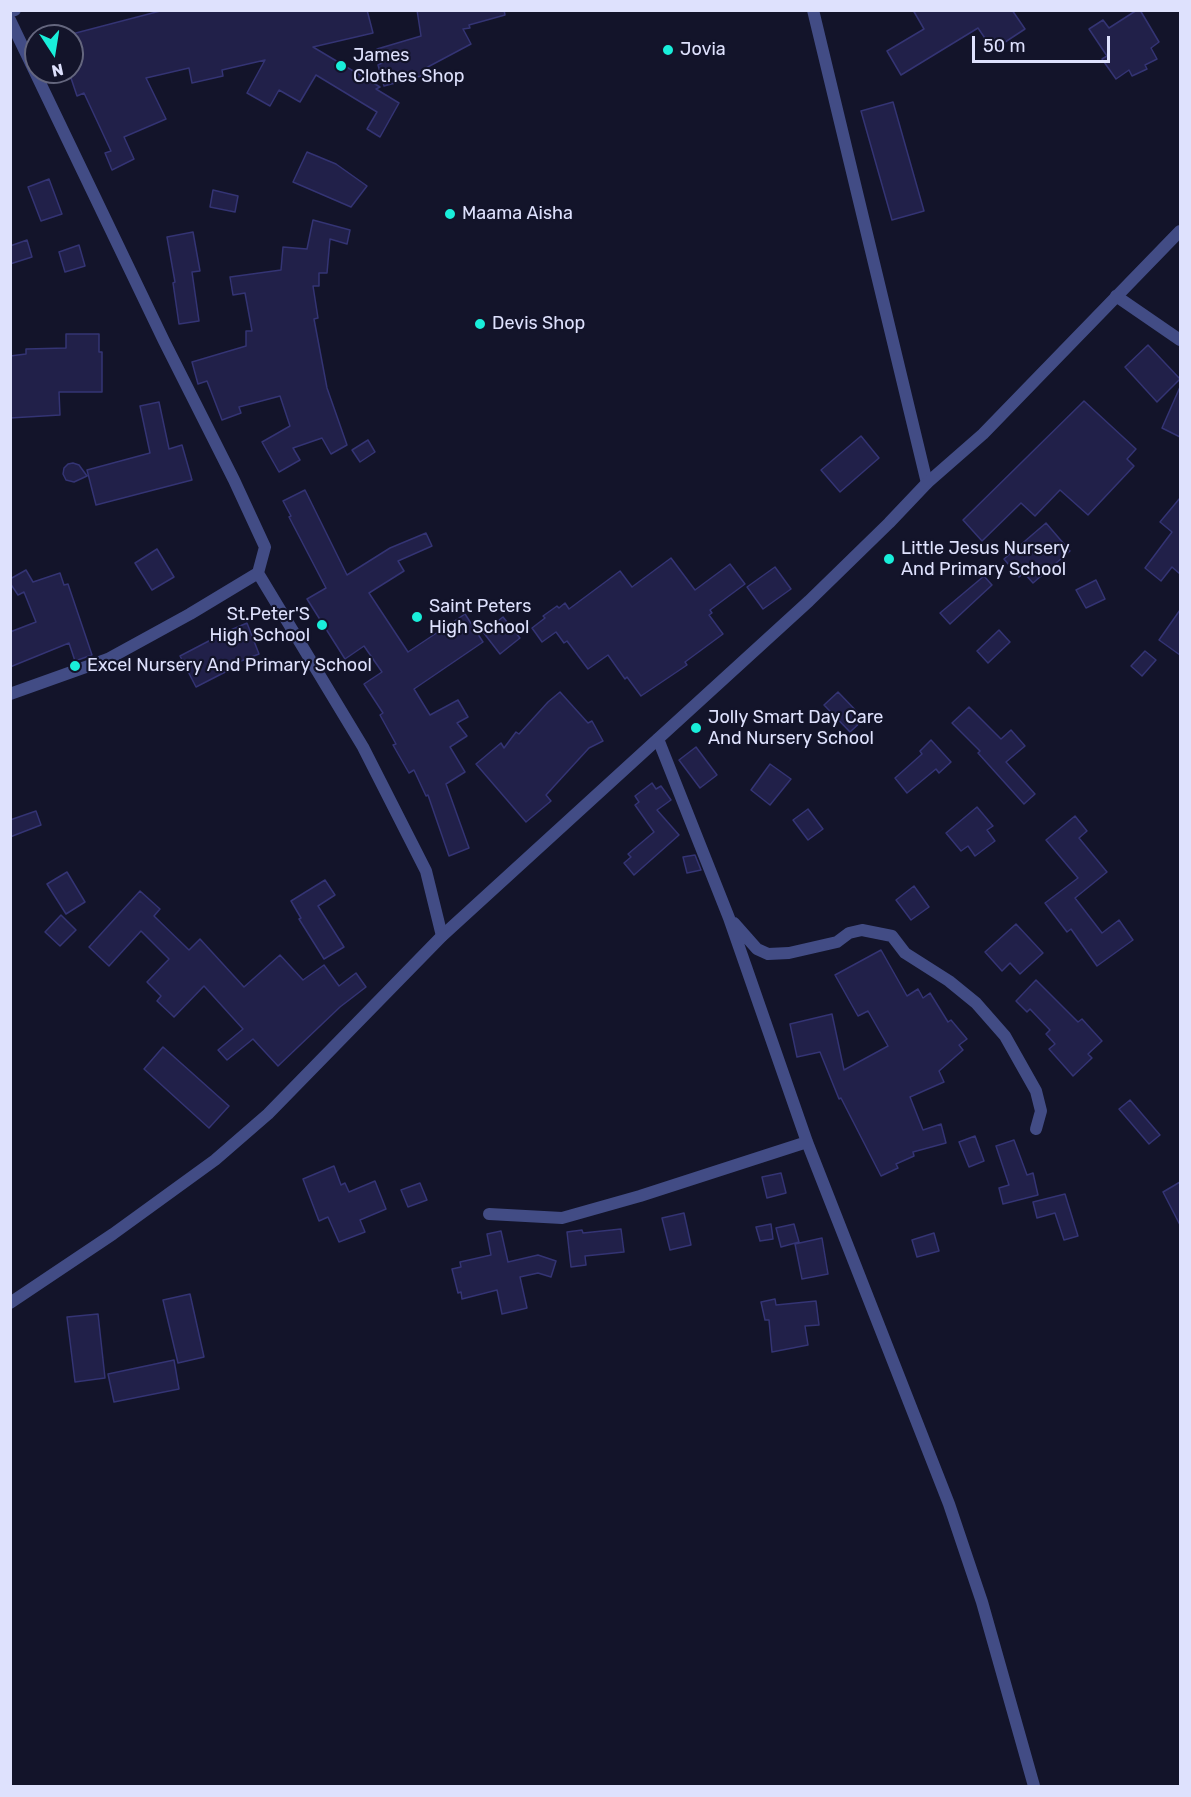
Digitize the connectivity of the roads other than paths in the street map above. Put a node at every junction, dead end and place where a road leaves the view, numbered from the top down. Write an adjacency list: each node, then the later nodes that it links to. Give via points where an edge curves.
1 (15, 10): 3 (street)
2 (813, 10): 8 (street)
3 (10, 12)
4 (10, 20): 9 (street, via 265,547)
5 (1180, 231): 6 (street)
6 (1116, 296): 7 (street); 8 (street, via 983,434)
7 (1180, 340)
8 (927, 483): 11 (street, via 808,601)
9 (258, 573): 10 (street, via 108,659); 13 (street, via 374,767 426,871)
10 (10, 694)
11 (658, 739): 12 (street); 13 (street)
12 (729, 918): 14 (street, via 757,950 768,954 837,942 862,930 892,936 905,953 976,1004 1005,1036 1036,1091 1041,1111); 15 (street)
13 (442, 936): 17 (street, via 268,1114 214,1160)
14 (1036, 1129)
15 (807, 1142): 16 (street, via 562,1218); 18 (street, via 949,1504 985,1613)
16 (489, 1214)
17 (10, 1303)
18 (1034, 1786)

